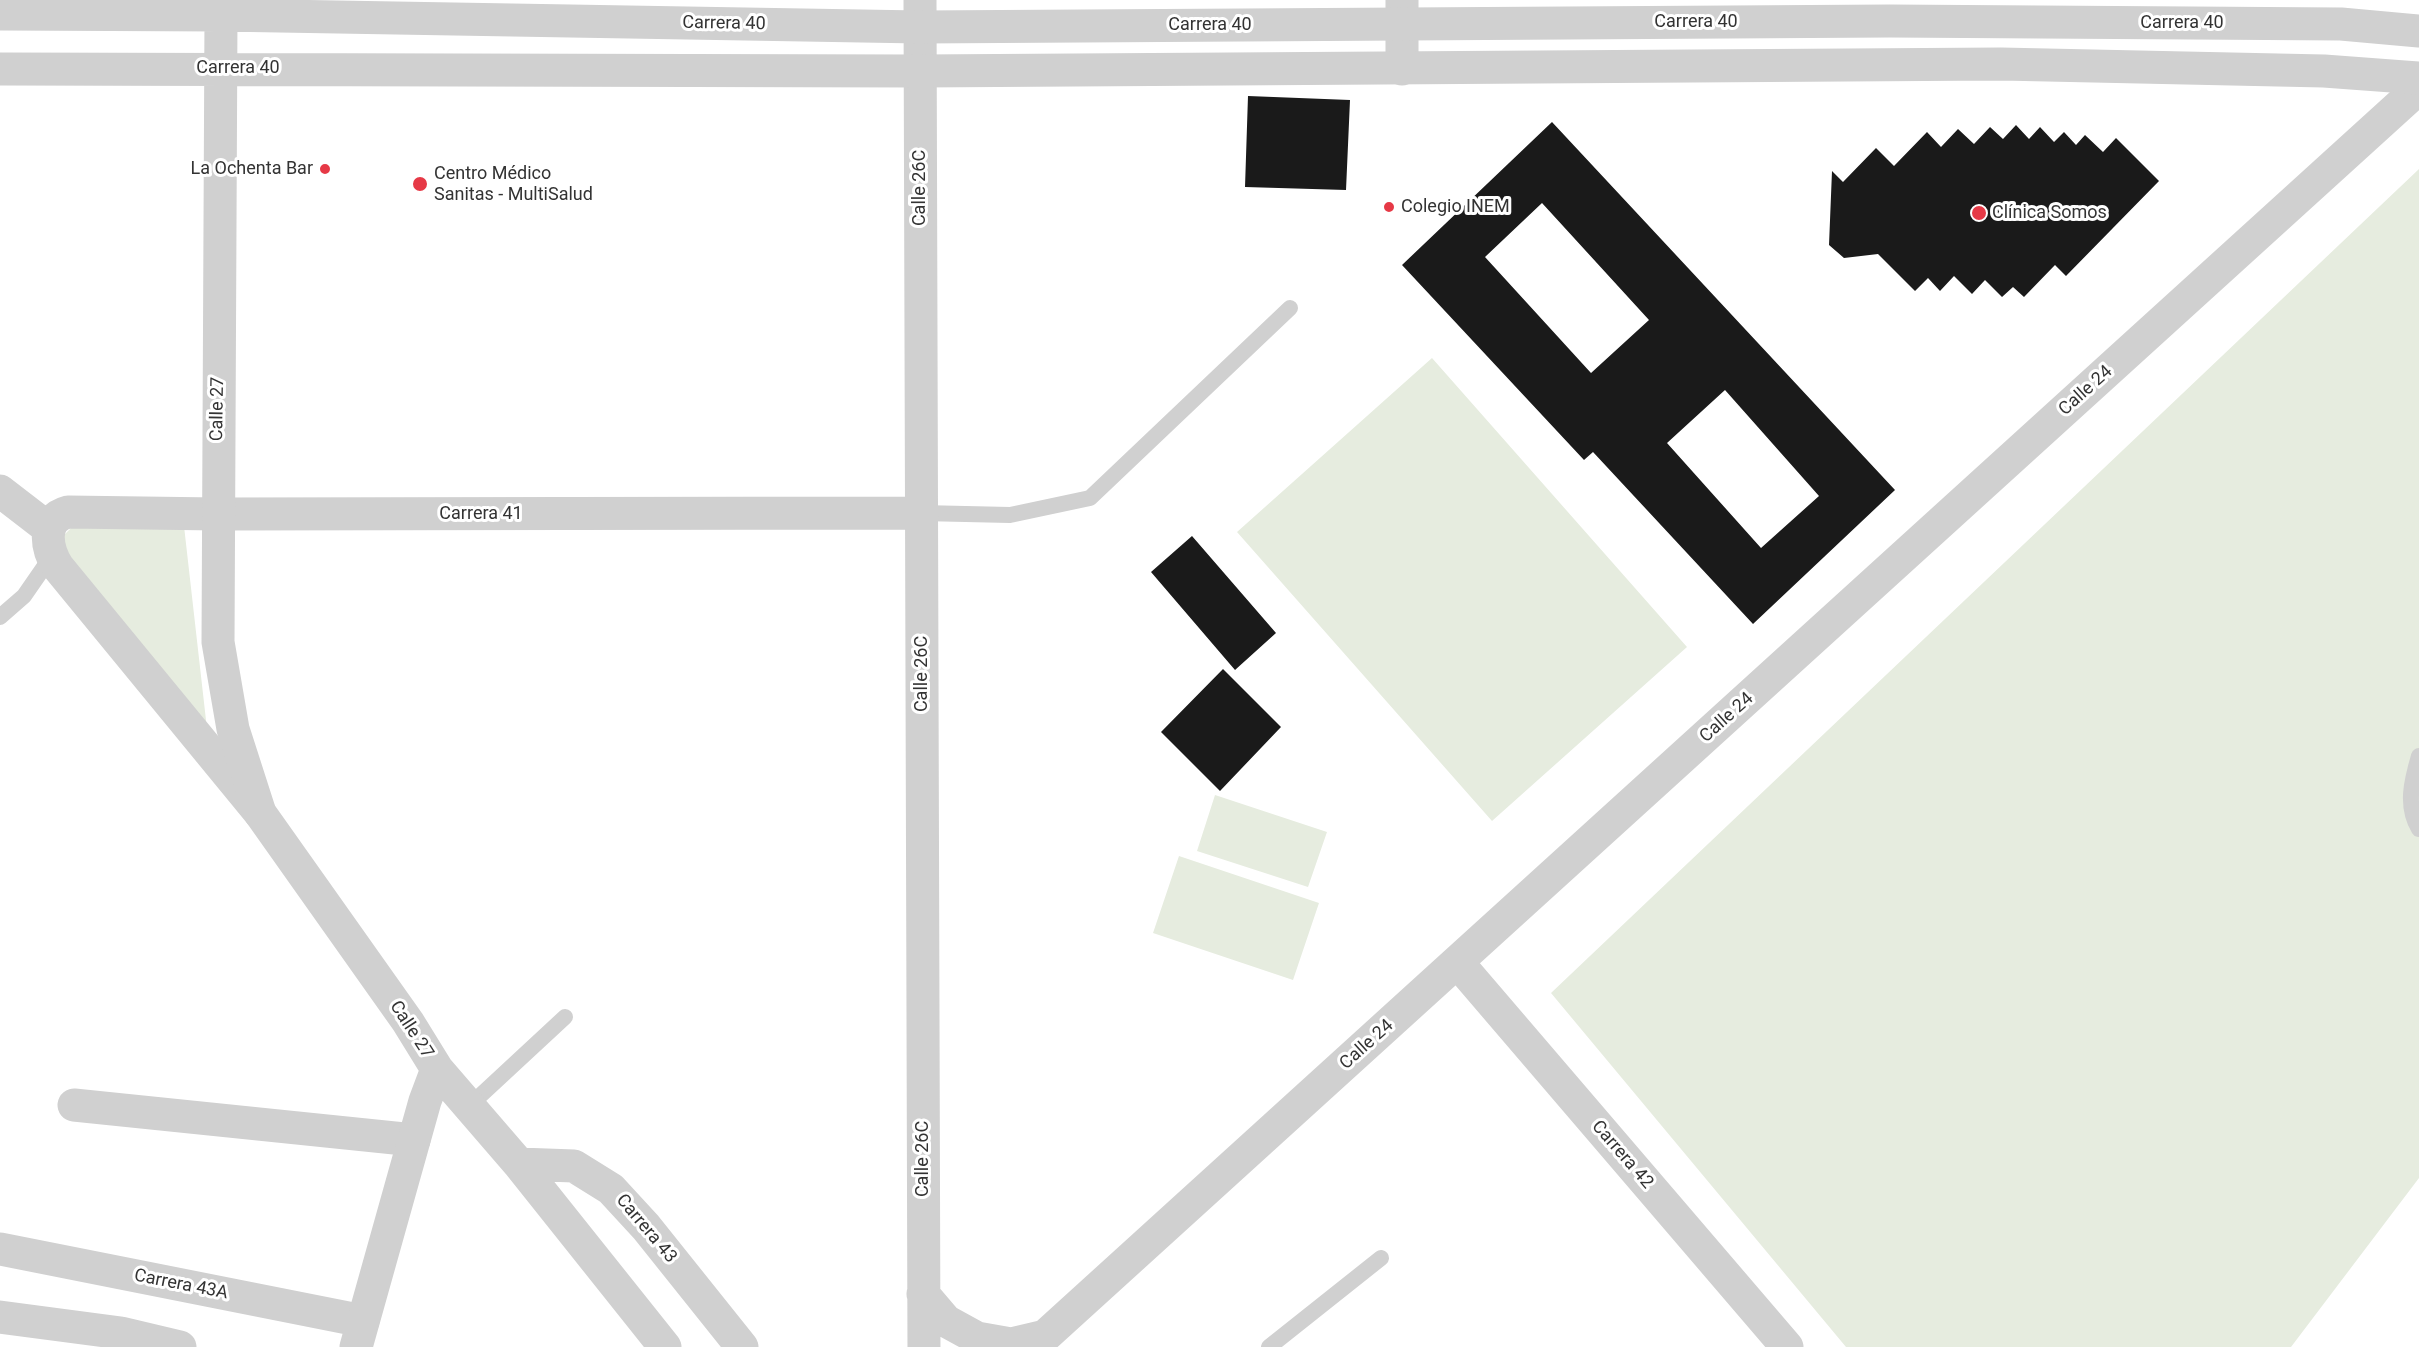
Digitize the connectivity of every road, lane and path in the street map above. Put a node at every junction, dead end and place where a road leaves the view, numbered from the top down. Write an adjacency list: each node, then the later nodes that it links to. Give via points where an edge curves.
1 (221, 8): 4 (street, Carrera 40); 5 (street, Carrera 40); 7 (street, Calle 27)
2 (1890, 10): 3 (street, Carrera 40); 6 (street, Carrera 40, via 2341,24)
3 (1402, 12): 5 (street, Carrera 40); 9 (street)
4 (0, 14)
5 (920, 14): 10 (street, Calle 26C)
6 (2419, 31)
7 (222, 68): 8 (street, Carrera 40); 10 (street, Carrera 40); 16 (street, Calle 27)
8 (0, 69)
9 (1402, 69): 10 (street, Carrera 40); 11 (street, Carrera 40, via 2001,64 2324,71)
10 (920, 71): 15 (street, Calle 26C)
11 (2419, 78)
12 (2419, 88): 22 (street, Calle 24)
13 (1290, 308): 15 (lane, via 1090,498 1010,515)
14 (0, 491): 17 (street, Calle 27)
15 (921, 513): 16 (street, Carrera 41); 31 (street, Calle 26C)
16 (218, 514): 17 (street, Carrera 41, via 68,512 61,514); 20 (street, Calle 27, via 218,642 233,729)
17 (50, 542): 18 (lane, via 24,596); 20 (street, Calle 27)
18 (0, 617)
19 (2419, 756): 21 (lane, via 2411,784 2412,818)
20 (260, 813): 24 (street, Calle 27, via 408,1022)
21 (2419, 829)
22 (1458, 963): 34 (street, Calle 24); 40 (street, Carrera 42)
23 (565, 1017): 26 (lane)
24 (437, 1070): 26 (street); 27 (street, Calle 27)
25 (74, 1104): 27 (street)
26 (468, 1107): 28 (street)
27 (414, 1140): 33 (street, Calle 27)
28 (519, 1164): 36 (street); 37 (street, Carrera 43, via 574,1166 611,1189)
29 (0, 1249): 33 (street, Carrera 43A)
30 (1381, 1258): 39 (lane)
31 (923, 1294): 34 (street, via 946,1321 977,1338 1011,1344); 38 (street, Calle 26C)
32 (0, 1317): 35 (street, via 121,1333)
33 (359, 1334)
34 (1039, 1342)
35 (180, 1347)
36 (665, 1347)
37 (742, 1347)
38 (924, 1347)
39 (1269, 1347)
40 (1787, 1347)

